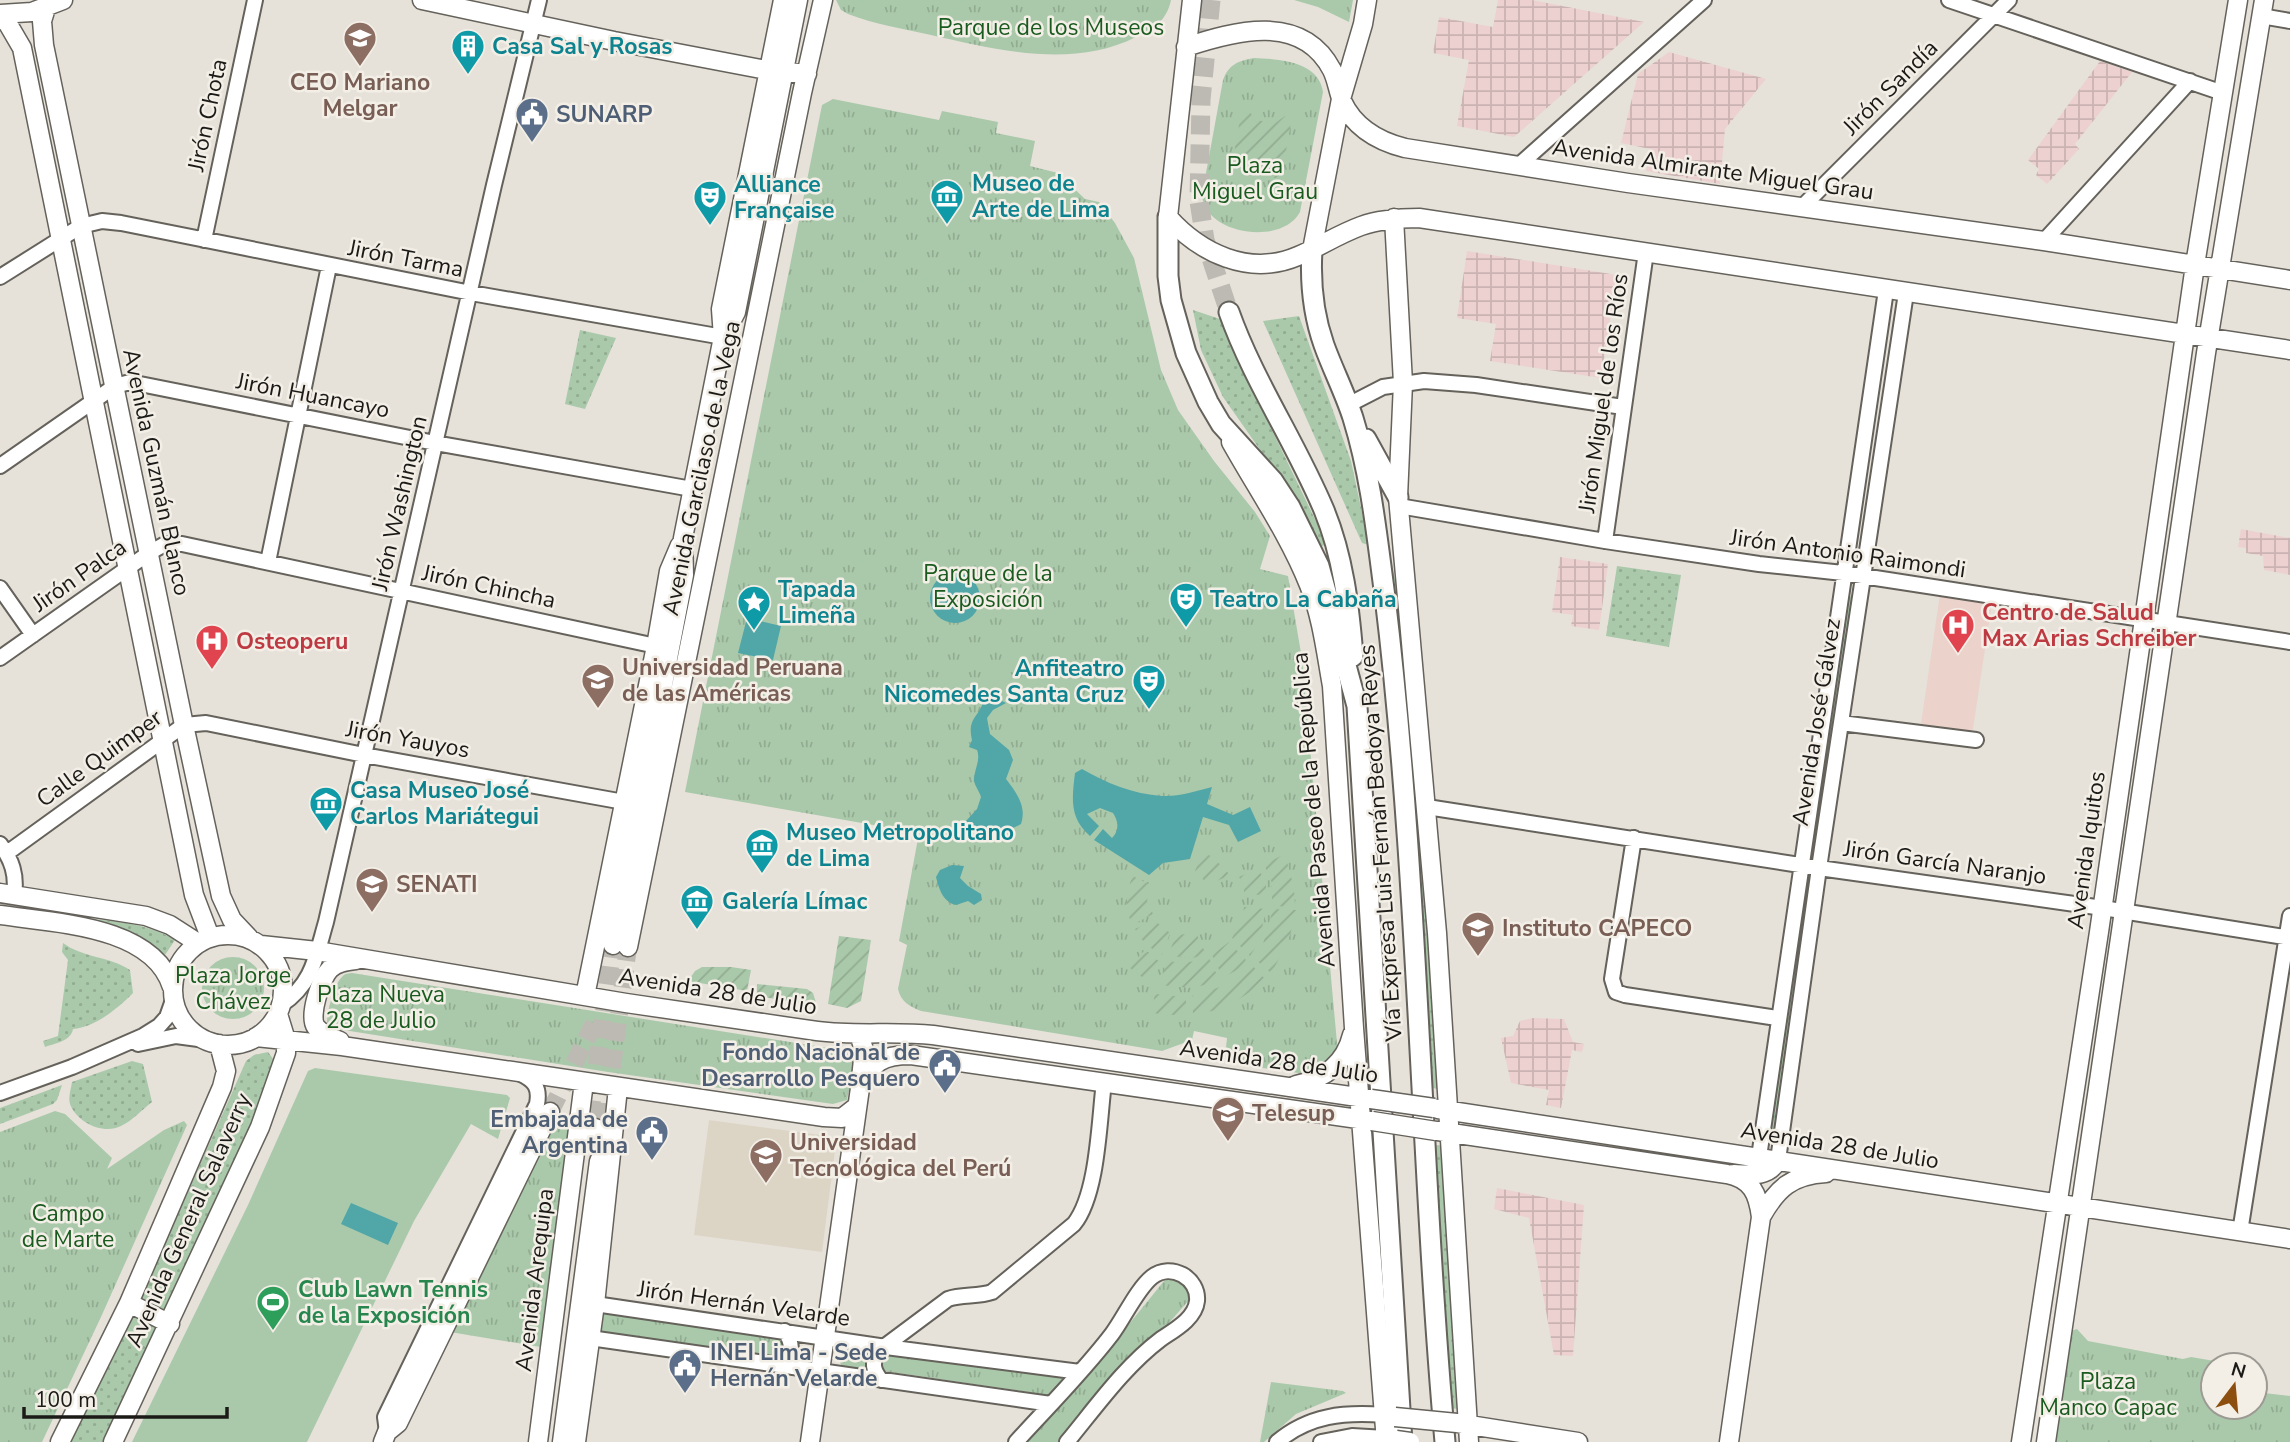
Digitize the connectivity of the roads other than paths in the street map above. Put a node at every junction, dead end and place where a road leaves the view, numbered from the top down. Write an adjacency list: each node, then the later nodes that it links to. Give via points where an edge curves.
1 (63, 0): 14 (main road)
2 (255, 0): 34 (street, Jirón Chota)
3 (422, 0): 19 (main road)
4 (539, 0): 19 (street, Jirón Washington)
5 (783, 0): 21 (main road, Avenida Garcilaso de la Vega)
6 (798, 0): 21 (main road, Avenida Garcilaso de la Vega)
7 (823, 0): 22 (main road, Avenida Garcilaso de la Vega)
8 (1192, 0): 20 (main road, Avenida Paseo de la República)
9 (1367, 0): 25 (main road)
10 (1704, 0): 28 (street)
11 (1949, 0): 17 (street)
12 (2009, 0): 17 (street, Jirón Sandía)
13 (2238, 0): 24 (main road, Avenida Iquitos)
14 (46, 8): 16 (main road); 32 (main road, Avenida Guzmán Blanco, via 42,33)
15 (2262, 8): 18 (street); 27 (main road, Avenida Iquitos)
16 (0, 15): 33 (main road, Avenida Guzmán Blanco, via 22,48)
17 (1994, 16): 23 (street); 29 (street, Jirón Sandía)
18 (2290, 21)
19 (533, 23): 21 (main road); 44 (street, Jirón Washington)
20 (1185, 47): 25 (main road, Avenida Almirante Miguel Grau, via 1249,30 1297,37 1326,61); 30 (main road, Avenida Paseo de la República)
21 (777, 71): 22 (main road); 49 (main road, Avenida Garcilaso de la Vega, via 736,312)
22 (807, 74): 62 (main road, Avenida Garcilaso de la Vega, via 620,946 684,575)
23 (2190, 81): 24 (street); 35 (street)
24 (2223, 93): 26 (main road, Avenida Iquitos)
25 (1341, 99): 28 (main road, Avenida Almirante Miguel Grau, via 1362,127 1387,144); 36 (main road)
26 (2217, 130): 27 (main road); 39 (main road, Avenida Iquitos)
27 (2241, 135): 40 (main road, Avenida Iquitos)
28 (1518, 166): 29 (main road, Avenida Almirante Miguel Grau)
29 (1803, 206): 35 (main road, Avenida Almirante Miguel Grau)
30 (1168, 217): 36 (main road, via 1200,247 1231,260 1280,262); 57 (highway, Avenida Paseo de la República, via 1168,276 1177,323 1208,402)
31 (1394, 218): 36 (main road, via 1362,225); 37 (main road); 51 (main road)
32 (81, 226): 33 (street); 34 (street, Jirón Tarma, via 121,223); 52 (main road, Avenida Guzmán Blanco)
33 (61, 237): 41 (street); 53 (main road, Avenida Guzmán Blanco)
34 (204, 240): 38 (street, Jirón Tarma)
35 (2044, 241): 39 (main road, Avenida Almirante Miguel Grau)
36 (1312, 250): 55 (highway, Vía Expresa Luis Fernán Bedoya Reyes, via 1311,297 1323,344)
37 (1646, 252): 43 (main road); 54 (street, Jirón Miguel de los Ríos)
38 (329, 266): 44 (street, Jirón Tarma); 56 (street)
39 (2195, 269): 40 (main road, Avenida Almirante Miguel Grau); 47 (main road, Avenida Iquitos)
40 (2218, 273): 42 (main road, Avenida Almirante Miguel Grau); 48 (main road, Avenida Iquitos)
41 (0, 277)
42 (2290, 280)
43 (1886, 290): 45 (main road); 67 (street, Avenida José Gálvez)
44 (471, 293): 49 (street, Jirón Tarma); 58 (street, Jirón Washington)
45 (1906, 293): 47 (main road); 68 (street, Avenida José Gálvez)
46 (1229, 312): 77 (highway, via 1325,511 1339,553 1350,615)
47 (2187, 329): 48 (main road); 71 (main road, Avenida Iquitos)
48 (2209, 332): 50 (main road); 72 (main road, Avenida Iquitos)
49 (723, 337): 60 (main road, Avenida Garcilaso de la Vega)
50 (2290, 349)
51 (1403, 383): 54 (street, via 1476,385); 55 (street, via 1383,387); 61 (main road)
52 (115, 386): 53 (street); 56 (street, Jirón Huancayo, via 130,382); 64 (main road, Avenida Guzmán Blanco)
53 (94, 400): 59 (street); 66 (main road, Avenida Guzmán Blanco)
54 (1623, 407): 63 (street, Jirón Miguel de los Ríos)
55 (1351, 411): 61 (highway); 160 (highway, Vía Expresa Luis Fernán Bedoya Reyes, via 1377,532 1405,797)
56 (298, 414): 58 (street, Jirón Huancayo); 65 (street)
57 (1222, 424): 77 (highway, Vía Expresa Luis Fernán Bedoya Reyes, via 1273,481 1319,566); 103 (main road, Avenida Paseo de la República, via 1297,558 1324,637 1332,686)
58 (435, 443): 60 (street, Jirón Huancayo); 70 (street, Jirón Washington)
59 (0, 466)
60 (692, 489): 62 (main road, Avenida Garcilaso de la Vega)
61 (1399, 502): 63 (street, Jirón Antonio Raimondi); 84 (main road)
62 (683, 538): 75 (main road, Avenida Garcilaso de la Vega, via 669,571)
63 (1605, 541): 67 (street, Jirón Antonio Raimondi)
64 (149, 553): 65 (street, Jirón Chincha, via 165,544 182,544); 66 (street, Jirón Palca); 79 (main road, Avenida Guzmán Blanco)
65 (268, 562): 70 (street, Jirón Chincha)
66 (129, 568): 73 (street, Jirón Palca); 80 (main road, Avenida Guzmán Blanco)
67 (1843, 573): 68 (street, Jirón Antonio Raimondi); 87 (street, Avenida José Gálvez)
68 (1863, 576): 71 (street, Jirón Antonio Raimondi); 78 (street, Avenida José Gálvez)
69 (0, 588): 73 (street)
70 (402, 591): 75 (street, Jirón Chincha); 82 (street, Jirón Washington)
71 (2145, 620): 72 (street, Jirón Antonio Raimondi); 90 (main road, Avenida Iquitos)
72 (2166, 623): 74 (street, Jirón Antonio Raimondi); 91 (main road, Avenida Iquitos)
73 (33, 635): 76 (street, Jirón Palca)
74 (2290, 642)
75 (656, 646): 83 (main road, Avenida Garcilaso de la Vega)
76 (0, 658)
77 (1357, 705): 148 (highway, Vía Expresa Luis Fernán Bedoya Reyes)
78 (1841, 723): 81 (street); 88 (street, Avenida José Gálvez)
79 (184, 725): 80 (street, Calle Quimper); 82 (street, Jirón Yauyos, via 206,723); 96 (main road, Avenida Guzmán Blanco, via 221,896 232,920)
80 (163, 737): 86 (street, Calle Quimper); 95 (main road, Avenida Guzmán Blanco)
81 (1976, 740)
82 (364, 755): 83 (street, Jirón Yauyos); 97 (street, Jirón Washington)
83 (624, 802): 100 (main road, Avenida Garcilaso de la Vega)
84 (1427, 807): 85 (street, Jirón García Naranjo); 119 (main road)
85 (1634, 838): 87 (street, Jirón García Naranjo); 102 (street, via 1612,979 1616,992)
86 (3, 848): 89 (street, via 13,866 15,883)
87 (1801, 864): 88 (street, Jirón García Naranjo); 102 (street, Avenida José Gálvez)
88 (1819, 868): 90 (street, Jirón García Naranjo); 125 (street, Avenida José Gálvez)
89 (7, 894): 95 (main road, via 146,916)
90 (2103, 908): 91 (street, Jirón García Naranjo); 128 (main road, Avenida Iquitos)
91 (2123, 911): 94 (street, Jirón García Naranjo); 129 (main road, Avenida Iquitos)
92 (0, 915): 99 (main road, via 120,938 158,962 168,975)
93 (2290, 916): 94 (street)
94 (2288, 938): 131 (street)
95 (204, 940): 96 (main road, via 236,935); 99 (main road, via 180,962)
96 (255, 942): 97 (main road, Avenida 28 de Julio); 101 (main road, via 278,965)
97 (317, 951): 98 (main road, Avenida 28 de Julio); 101 (street, Jirón Washington, via 305,983)
98 (365, 958): 100 (main road, Avenida 28 de Julio); 109 (main road, via 328,970 313,1016 324,1034)
99 (173, 994): 107 (main road, via 185,1024); 108 (street, via 169,1013 159,1026)
100 (584, 996): 104 (main road, Avenida 28 de Julio)
101 (280, 1010): 105 (main road); 106 (main road, Avenida General Salaverry)
102 (1777, 1018): 124 (street, Avenida José Gálvez)
103 (1354, 1028): 113 (main road, via 1346,1051 1332,1069 1309,1082); 117 (main road, Avenida Paseo de la República)
104 (859, 1034): 113 (main road, Avenida 28 de Julio, via 933,1035); 115 (main road, via 864,1050)
105 (256, 1037): 106 (main road); 107 (main road, via 232,1045)
106 (286, 1040): 109 (main road); 135 (main road, Avenida General Salaverry, via 284,1061 260,1127)
107 (212, 1042): 108 (street, via 176,1036); 133 (main road, Avenida General Salaverry, via 225,1064 225,1078)
108 (117, 1049): 116 (street)
109 (367, 1050): 110 (main road)
110 (516, 1072): 111 (main road); 147 (street, via 537,1086 537,1104 385,1417)
111 (584, 1082): 114 (main road); 123 (main road, Avenida Arequipa)
112 (1104, 1082): 115 (main road, Avenida 28 de Julio, via 906,1055 878,1062); 121 (main road, Avenida 28 de Julio); 139 (street, via 1090,1189 1074,1224 992,1292 948,1299)
113 (1282, 1086): 117 (main road, Avenida 28 de Julio)
114 (618, 1088): 118 (main road, via 832,1118 846,1117); 123 (main road, Avenida Arequipa)
115 (860, 1088): 118 (main road)
116 (0, 1093)
117 (1365, 1098): 119 (main road, Avenida 28 de Julio, bridge); 121 (main road, Avenida Paseo de la República)
118 (856, 1107): 137 (main road)
119 (1441, 1109): 122 (main road); 124 (main road, Avenida 28 de Julio)
120 (550, 1112): 147 (main road, via 398,1423)
121 (1367, 1120): 122 (main road, Avenida 28 de Julio, bridge); 145 (main road, Avenida Paseo de la República)
122 (1442, 1132): 127 (main road, Avenida 28 de Julio); 146 (main road)
123 (594, 1148): 134 (main road, Avenida Arequipa); 151 (main road, Avenida Arequipa); 152 (main road, Avenida Arequipa); 153 (main road, Avenida Arequipa)
124 (1759, 1157): 125 (main road, Avenida 28 de Julio)
125 (1778, 1160): 126 (main road, Avenida 28 de Julio); 127 (main road, via 1761,1174)
126 (1851, 1172): 128 (main road, Avenida 28 de Julio); 130 (main road, via 1816,1174 1788,1183 1776,1192)
127 (1727, 1174): 130 (main road, Avenida 28 de Julio, via 1752,1186)
128 (2057, 1205): 129 (main road, Avenida 28 de Julio); 163 (main road, Avenida Iquitos)
129 (2080, 1208): 131 (main road, Avenida 28 de Julio); 164 (main road, Avenida Iquitos)
130 (1761, 1217): 162 (main road)
131 (2240, 1232): 132 (main road, Avenida 28 de Julio)
132 (2290, 1239)
133 (128, 1303): 135 (main road); 149 (main road, Avenida General Salaverry)
134 (595, 1304): 136 (street, Jirón Hernán Velarde); 138 (main road, Avenida Arequipa)
135 (170, 1324): 150 (main road, Avenida General Salaverry)
136 (785, 1331): 137 (street, Jirón Hernán Velarde); 140 (street, via 792,1350)
137 (824, 1336): 139 (street, Jirón Hernán Velarde); 141 (main road)
138 (590, 1338): 140 (street); 154 (main road, Avenida Arequipa)
139 (886, 1347): 142 (street, Jirón Hernán Velarde); 143 (street, via 877,1352 873,1362)
140 (779, 1365): 141 (street)
141 (820, 1371): 143 (street); 155 (main road)
142 (1080, 1372): 144 (street); 157 (street, via 1152,1277 1179,1272 1193,1284 1197,1302 1188,1318 1135,1364)
143 (881, 1380): 144 (street)
144 (1051, 1404): 156 (street)
145 (1389, 1416): 146 (main road, bridge); 148 (main road, Avenida Paseo de la República); 158 (street, via 1349,1413 1319,1418)
146 (1464, 1430): 161 (main road)
147 (385, 1437)
148 (1396, 1441): 159 (street, via 1352,1436)
149 (60, 1442)
150 (113, 1442)
151 (538, 1442)
152 (547, 1442)
153 (562, 1442)
154 (576, 1442)
155 (810, 1442)
156 (1016, 1442)
157 (1067, 1442)
158 (1277, 1442)
159 (1321, 1442)
160 (1444, 1442)
161 (1578, 1442)
162 (1729, 1442)
163 (2021, 1442)
164 (2046, 1442)

